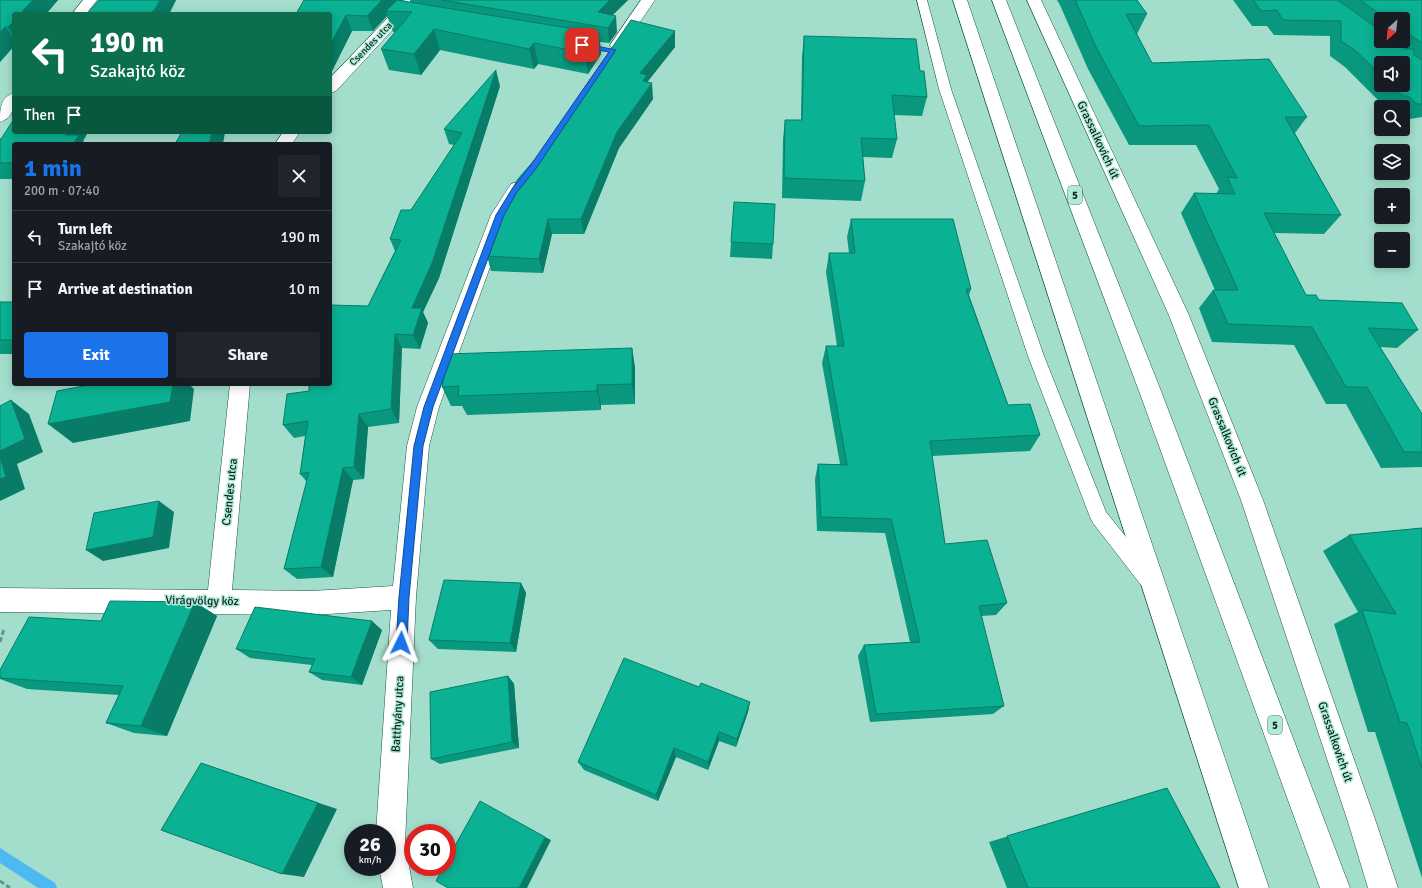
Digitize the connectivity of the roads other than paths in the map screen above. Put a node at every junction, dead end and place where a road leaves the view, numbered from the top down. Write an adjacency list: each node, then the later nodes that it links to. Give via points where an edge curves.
1 (90, 0): 8 (street)
2 (413, 0): 9 (street, Csendes utca)
3 (648, 0): 11 (street)
4 (922, 0): 17 (lane, via 944,89 1036,356 1096,509)
5 (960, 0): 17 (street)
6 (999, 0): 23 (street, 5, via 1150,391)
7 (1034, 0): 24 (street, Grassalkovich út, via 1178,314 1252,500 1364,825)
8 (81, 12)
9 (400, 14): 10 (street); 12 (street, Csendes utca)
10 (416, 16)
11 (607, 54)
12 (332, 86)
13 (12, 101): 14 (street)
14 (0, 117)
15 (528, 174): 18 (street, Batthyány utca, via 500,215 428,407 418,446)
16 (240, 386): 20 (street, Csendes utca)
17 (1154, 586): 22 (street)
18 (404, 597): 20 (street, Virágvölgy köz, via 312,603); 21 (street, Batthyány utca, via 390,844)
19 (0, 600): 20 (street, Virágvölgy köz, via 13,598)
20 (219, 601)
21 (398, 888)
22 (1254, 888)
23 (1335, 888)
24 (1383, 888)

